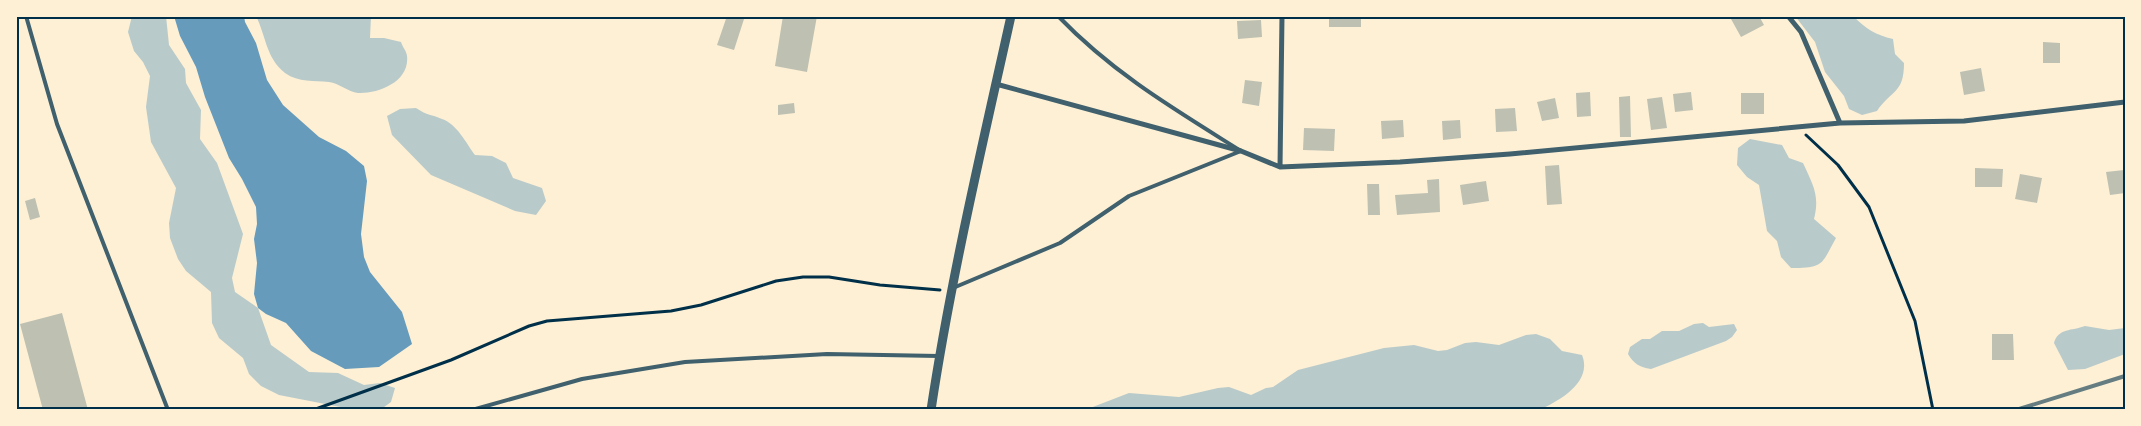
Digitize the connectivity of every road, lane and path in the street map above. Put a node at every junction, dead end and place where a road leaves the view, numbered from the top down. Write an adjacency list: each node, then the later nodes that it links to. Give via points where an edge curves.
1 (26, 16): 14 (lane, via 58,124)
2 (1011, 16): 6 (street)
3 (1058, 16): 10 (lane, via 1126,78)
4 (1282, 16): 11 (street)
5 (1788, 16): 8 (street, via 1801,32)
6 (996, 84): 10 (street); 12 (street)
7 (2125, 102): 8 (street, via 1964,121)
8 (1840, 123): 9 (street)
9 (1798, 128): 11 (street, via 1510,154); 18 (path, via 1838,165 1869,207 1915,321)
10 (1241, 151): 11 (street); 12 (lane, via 1129,196 1060,243)
11 (1280, 167)
12 (953, 288): 13 (street); 15 (path, via 936,290 802,277 776,281 671,311 547,321)
13 (939, 356): 16 (lane, via 827,354 685,362 582,379); 17 (street)
14 (168, 410)
15 (313, 410)
16 (472, 410)
17 (931, 410)
18 (1933, 410)

